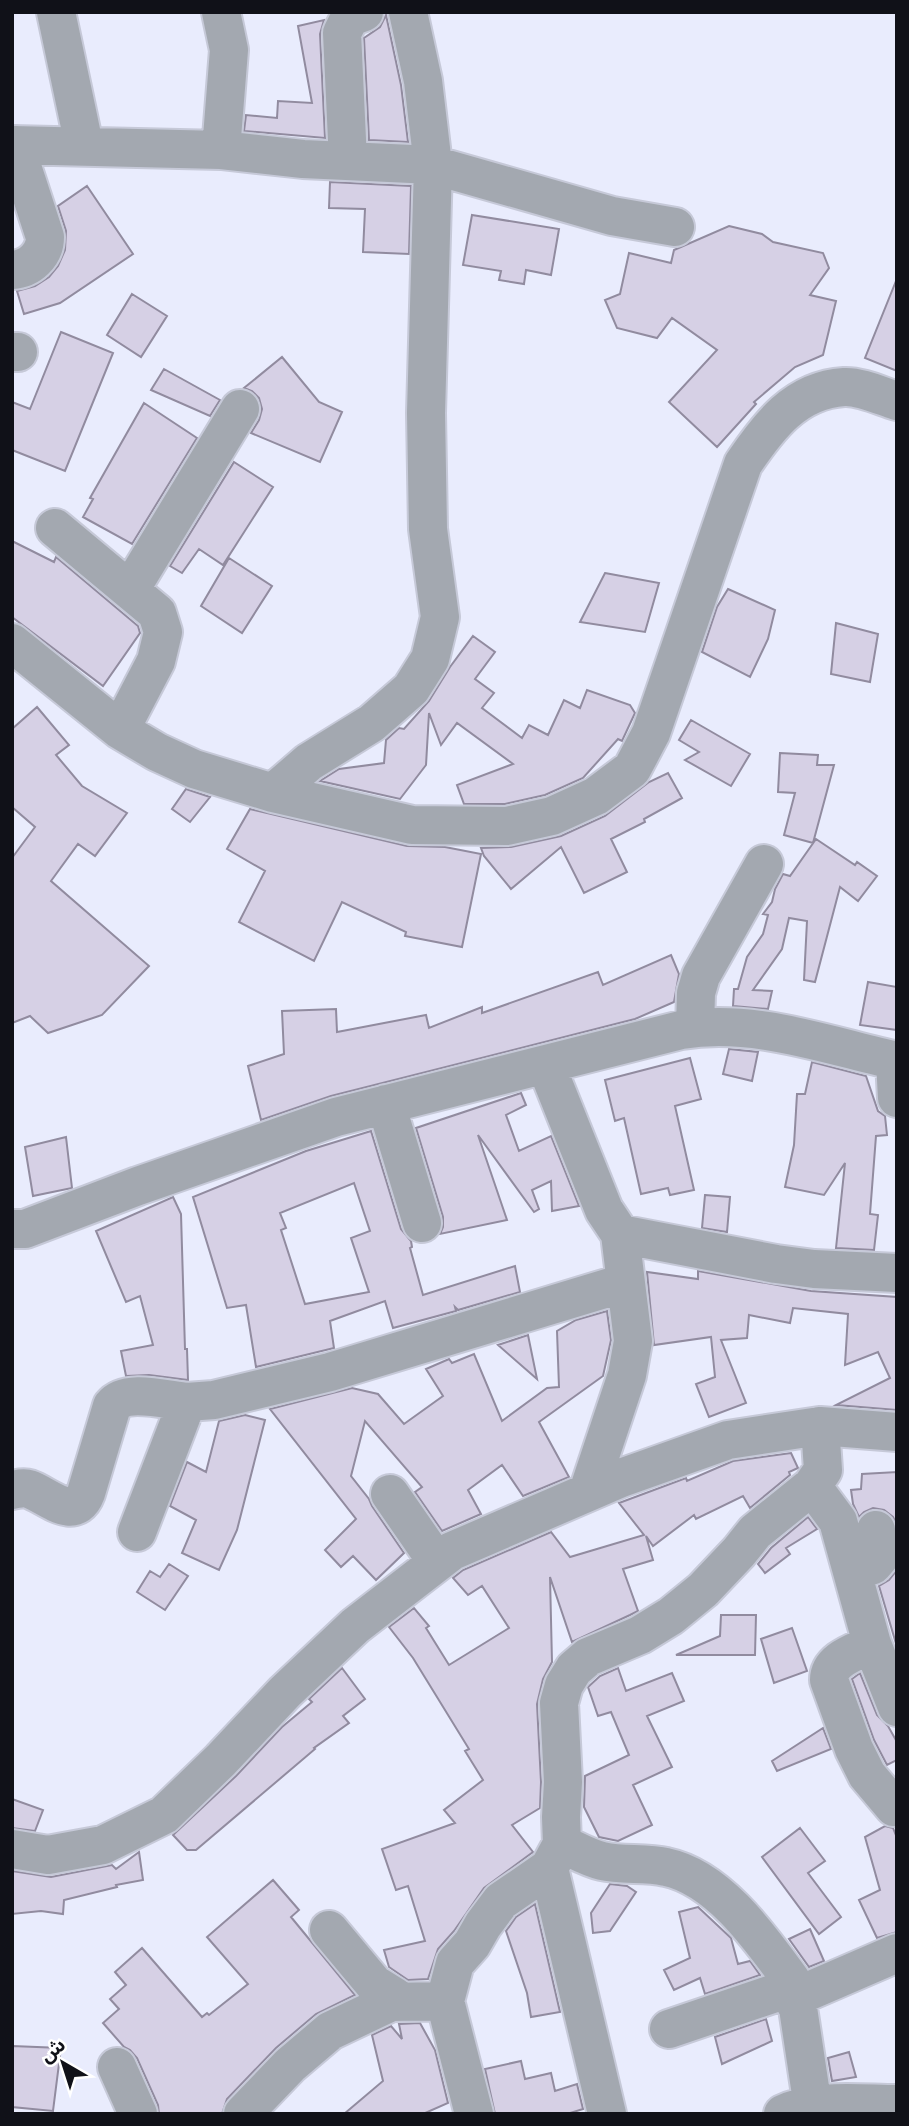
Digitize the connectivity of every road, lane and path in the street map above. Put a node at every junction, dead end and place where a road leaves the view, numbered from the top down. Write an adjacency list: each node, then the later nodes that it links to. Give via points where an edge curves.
1 (56, 12): 6 (street)
2 (221, 12): 7 (street, via 229,50)
3 (364, 12): 8 (street, via 350,17 342,33)
4 (408, 12): 9 (street, via 423,81)
5 (13, 145): 6 (street); 11 (street, via 45,247 35,262)
6 (83, 145): 7 (street)
7 (221, 150): 8 (street)
8 (348, 161): 9 (street)
9 (433, 165): 10 (street, via 612,216); 18 (street, via 426,413 428,529 440,617 435,638 429,659 411,689 372,723 309,762)
10 (675, 227)
11 (12, 270)
12 (897, 401): 18 (street, via 845,386 804,397 769,426 743,464 651,733 632,769 596,796 552,816 507,826 412,825)
13 (240, 409): 15 (street)
14 (55, 527): 15 (street)
15 (130, 590): 17 (street, via 157,613 163,632 156,661)
16 (12, 643): 17 (street)
17 (120, 730): 18 (street, via 194,769)
18 (273, 793)
19 (764, 864): 20 (street, via 701,976)
20 (695, 1028): 21 (street); 22 (street, via 745,1027)
21 (546, 1065): 23 (street); 26 (street, via 604,1210)
22 (896, 1073)
23 (386, 1104): 24 (street); 25 (street, via 151,1181 25,1229)
24 (422, 1223)
25 (12, 1229)
26 (620, 1234): 27 (street, via 776,1264); 28 (street)
27 (897, 1273)
28 (624, 1283): 29 (street, via 330,1372 214,1400); 34 (street, via 632,1341 626,1375)
29 (187, 1402): 33 (street, via 129,1395 116,1401 86,1493 75,1506 63,1506 30,1489); 37 (street)
30 (820, 1426): 31 (street); 32 (street, via 823,1470); 34 (street, via 728,1440)
31 (897, 1432)
32 (812, 1486): 39 (street, via 838,1521); 44 (street, via 755,1532 703,1590 671,1616 588,1657 574,1669 559,1703 563,1782)
33 (12, 1490)
34 (588, 1492): 38 (street, via 452,1551)
35 (390, 1494): 38 (street)
36 (876, 1530): 39 (street, via 879,1558)
37 (137, 1532)
38 (438, 1562): 43 (street, via 355,1626 164,1815 103,1845 48,1854)
39 (853, 1572): 40 (street)
40 (872, 1644): 41 (street); 42 (street, via 834,1664 829,1680 854,1749 867,1774)
41 (897, 1707)
42 (896, 1809)
43 (12, 1849)
44 (556, 1856): 47 (street, via 666,1867 712,1888 791,1980); 48 (street, via 501,1901 455,1963); 57 (street)
45 (329, 1930): 49 (street, via 374,1984 395,1997)
46 (897, 1954): 47 (street)
47 (790, 1994): 50 (street); 54 (street, via 798,2008)
48 (445, 2001): 49 (street); 53 (street)
49 (391, 2002): 56 (street, via 330,2031)
50 (669, 2029)
51 (117, 2067): 55 (street)
52 (897, 2104): 54 (street)
53 (467, 2110)
54 (803, 2111)
55 (138, 2114)
56 (243, 2114)
57 (607, 2114)

